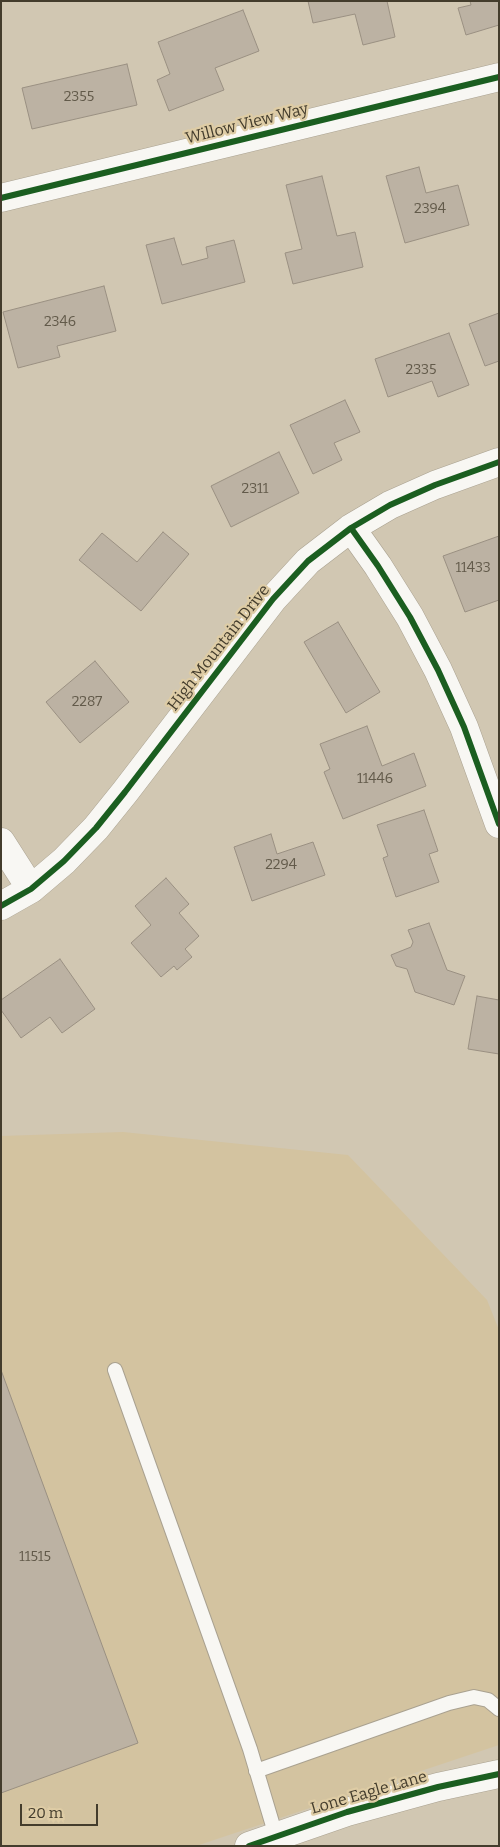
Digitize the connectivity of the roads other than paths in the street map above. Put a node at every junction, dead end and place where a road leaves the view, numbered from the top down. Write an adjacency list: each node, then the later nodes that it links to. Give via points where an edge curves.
1 (499, 77): 2 (street, Willow View Way)
2 (1, 198)
3 (499, 462): 4 (street, High Mountain Drive, via 390,505)
4 (351, 528): 5 (street, via 410,616 438,670 464,727); 7 (street, High Mountain Drive, via 308,561 273,599 96,828)
5 (499, 824)
6 (1, 842): 7 (street)
7 (31, 889): 8 (street, High Mountain Drive)
8 (1, 906)
9 (115, 1370): 11 (lane)
10 (499, 1709): 11 (lane, via 488,1700 474,1697)
11 (256, 1771): 13 (lane)
12 (499, 1774): 13 (street, Lone Eagle Lane, via 438,1787)
13 (276, 1836): 14 (street, Lone Eagle Lane)
14 (250, 1846)

